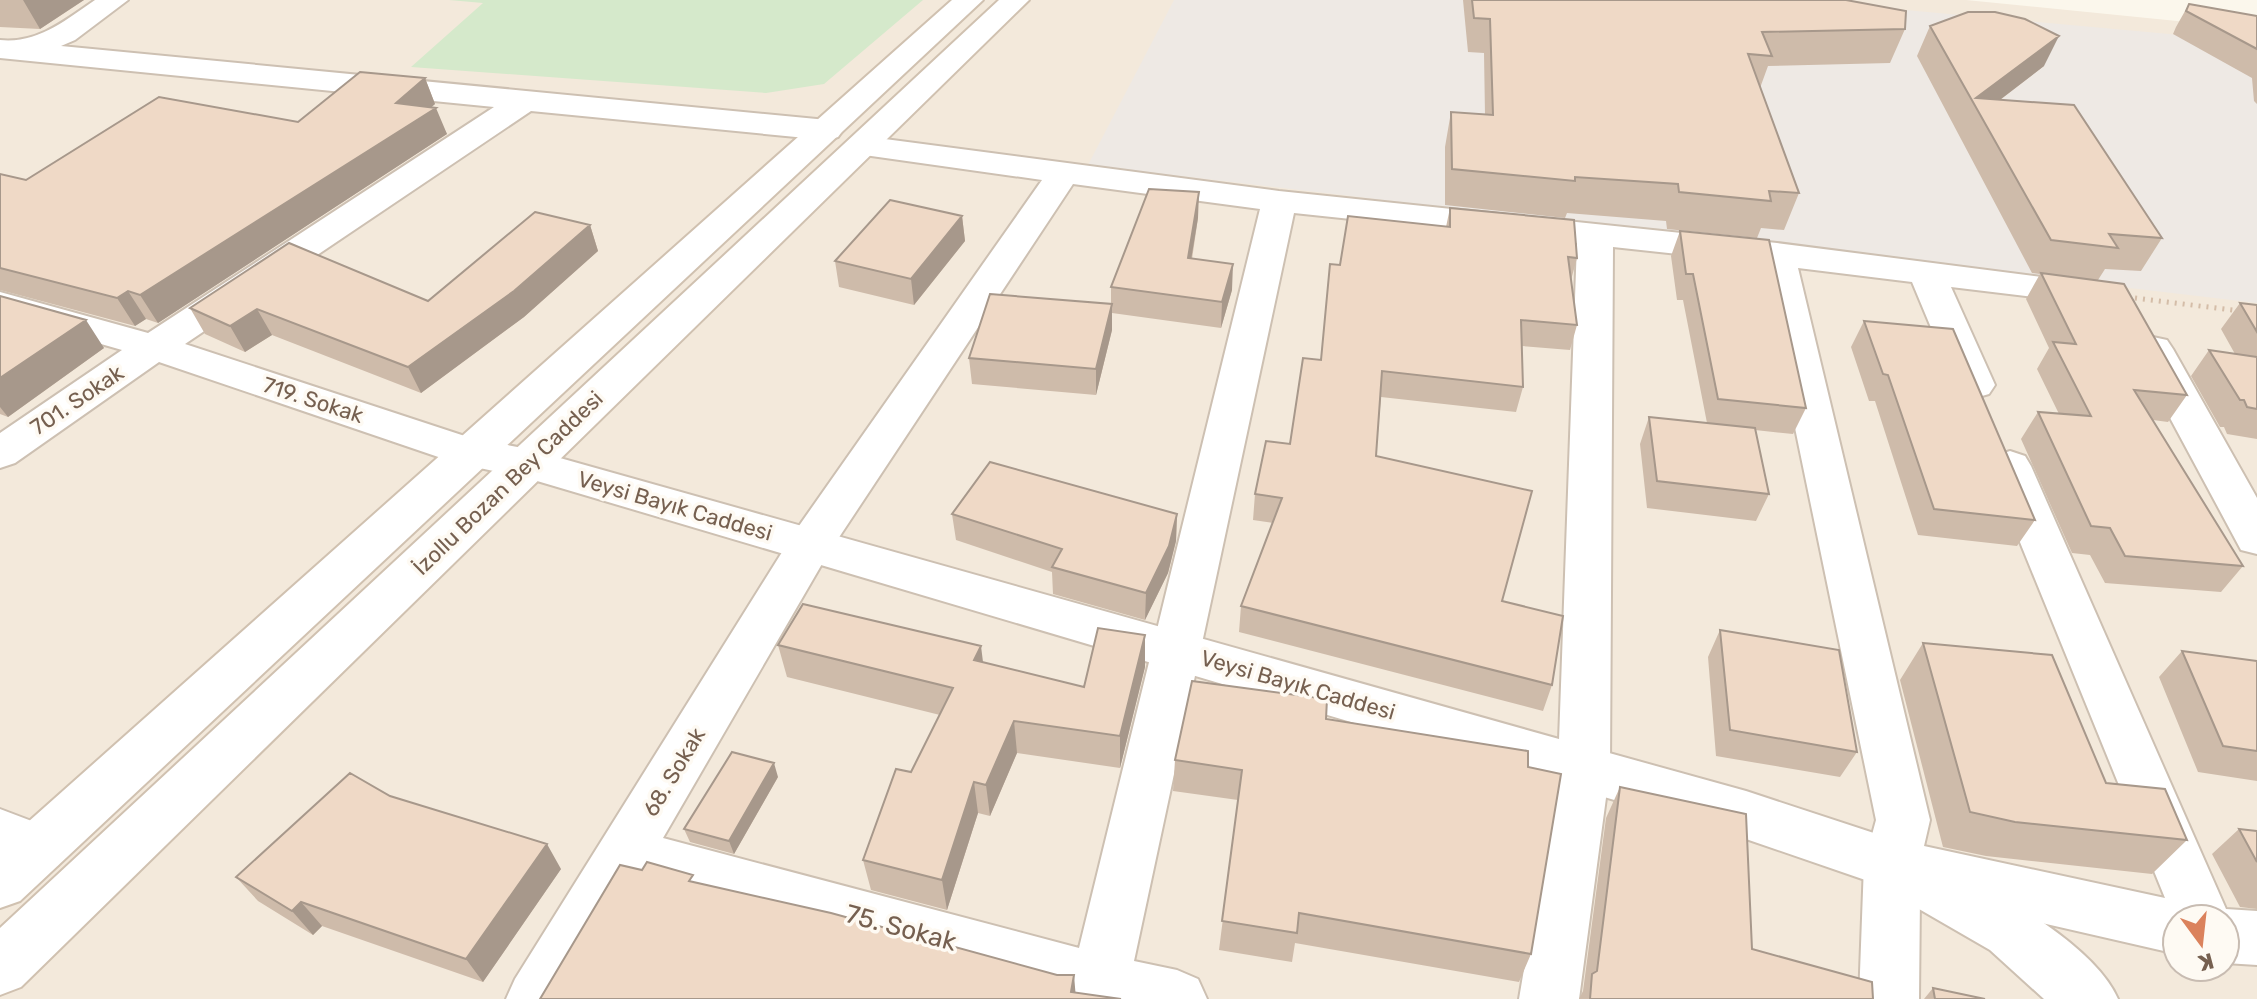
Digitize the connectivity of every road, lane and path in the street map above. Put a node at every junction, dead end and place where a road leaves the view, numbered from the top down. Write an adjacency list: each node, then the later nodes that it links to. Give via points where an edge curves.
1 (114, 0): 4 (street, via 65,34)
2 (969, 0): 6 (street, İzollu Bozan Bey Caddesi)
3 (1015, 0): 6 (street, İzollu Bozan Bey Caddesi)
4 (8, 54): 5 (street)
5 (525, 101): 6 (street); 15 (street, 701. Sokak)
6 (845, 138): 7 (street); 17 (street, İzollu Bozan Bey Caddesi); 18 (street, İzollu Bozan Bey Caddesi)
7 (1064, 172): 8 (street); 20 (street, 68. Sokak)
8 (1279, 201): 9 (street); 21 (street)
9 (1595, 234): 10 (street); 22 (street)
10 (1777, 254): 11 (street); 25 (street, via 1903,820)
11 (1927, 273): 13 (street); 26 (street)
12 (0, 303): 15 (street, 719. Sokak)
13 (2131, 310): 14 (path); 19 (street)
14 (2242, 312)
15 (154, 347): 16 (street, 701. Sokak); 17 (street, 719. Sokak)
16 (0, 453)
17 (471, 453): 18 (street, Veysi Bayık Caddesi); 24 (street, İzollu Bozan Bey Caddesi)
18 (528, 464): 20 (street, Veysi Bayık Caddesi); 28 (street, İzollu Bozan Bey Caddesi)
19 (2257, 538)
20 (810, 545): 21 (street, Veysi Bayık Caddesi); 23 (street, 68. Sokak)
21 (1176, 650): 22 (street, Veysi Bayık Caddesi); 29 (street)
22 (1584, 768): 25 (street, Veysi Bayık Caddesi); 32 (street)
23 (626, 853): 29 (street, 75. Sokak); 30 (street, 68. Sokak)
24 (13, 855)
25 (1892, 864): 27 (street); 33 (street); 34 (street, Veysi Bayık Caddesi, via 2010,931)
26 (2195, 903)
27 (2161, 923)
28 (0, 967)
29 (1099, 991): 31 (street, 75. Sokak)
30 (536, 999)
31 (1177, 999)
32 (1549, 999)
33 (1889, 999)
34 (2088, 999)

